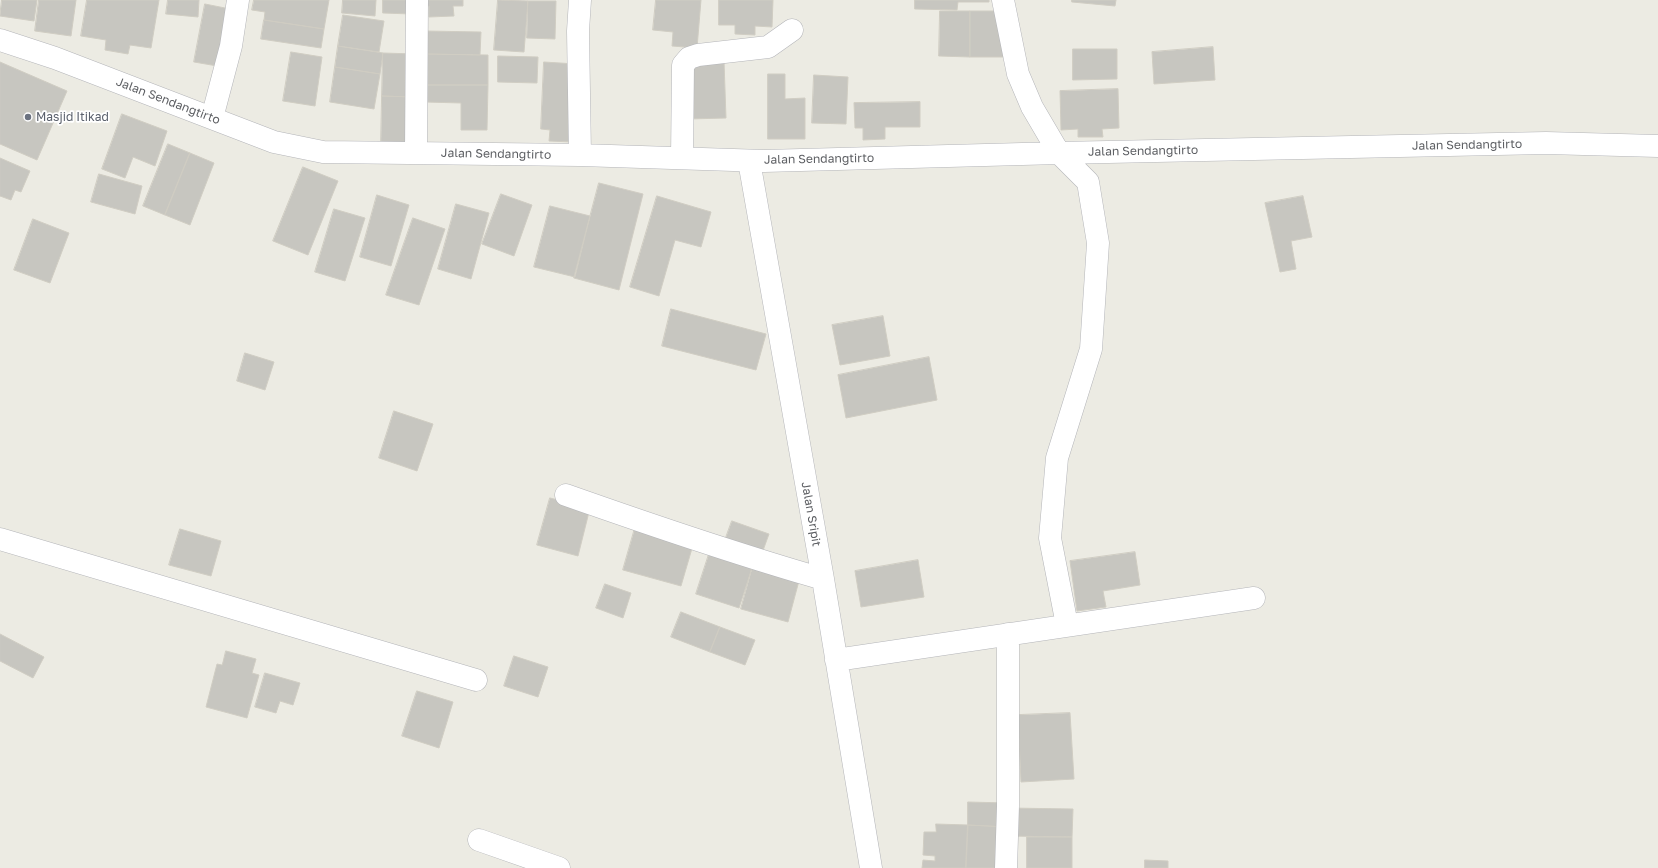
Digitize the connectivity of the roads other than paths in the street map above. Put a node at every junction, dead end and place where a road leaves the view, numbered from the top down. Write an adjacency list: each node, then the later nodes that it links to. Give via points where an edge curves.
1 (238, 0): 7 (street, via 231,46)
2 (416, 0): 9 (street)
3 (580, 0): 11 (street)
4 (1003, 0): 10 (street, via 1018,74 1032,107)
5 (792, 30): 12 (street, via 768,47 689,58 683,65)
6 (0, 40): 7 (street, Jalan Sendangtirto, via 55,58)
7 (212, 118): 9 (street, Jalan Sendangtirto, via 274,142 323,152)
8 (1658, 146): 10 (street, Jalan Sendangtirto, via 1546,143)
9 (416, 152): 11 (street, Jalan Sendangtirto)
10 (1059, 153): 13 (street, Jalan Sendangtirto); 18 (street, via 1088,182 1098,243 1091,349 1057,458 1050,538)
11 (580, 155): 12 (street, Jalan Sendangtirto)
12 (682, 158): 13 (street, Jalan Sendangtirto)
13 (749, 161): 16 (street, Jalan Sripit)
14 (566, 495): 16 (street, via 669,531)
15 (0, 539): 21 (street)
16 (823, 579): 20 (street, Jalan Sripit)
17 (1254, 598): 18 (street)
18 (1067, 625): 19 (street)
19 (1008, 634): 20 (street); 25 (street)
20 (836, 660): 24 (street, Jalan Sripit)
21 (476, 680)
22 (479, 840): 23 (street)
23 (559, 868)
24 (871, 868)
25 (1006, 868)

